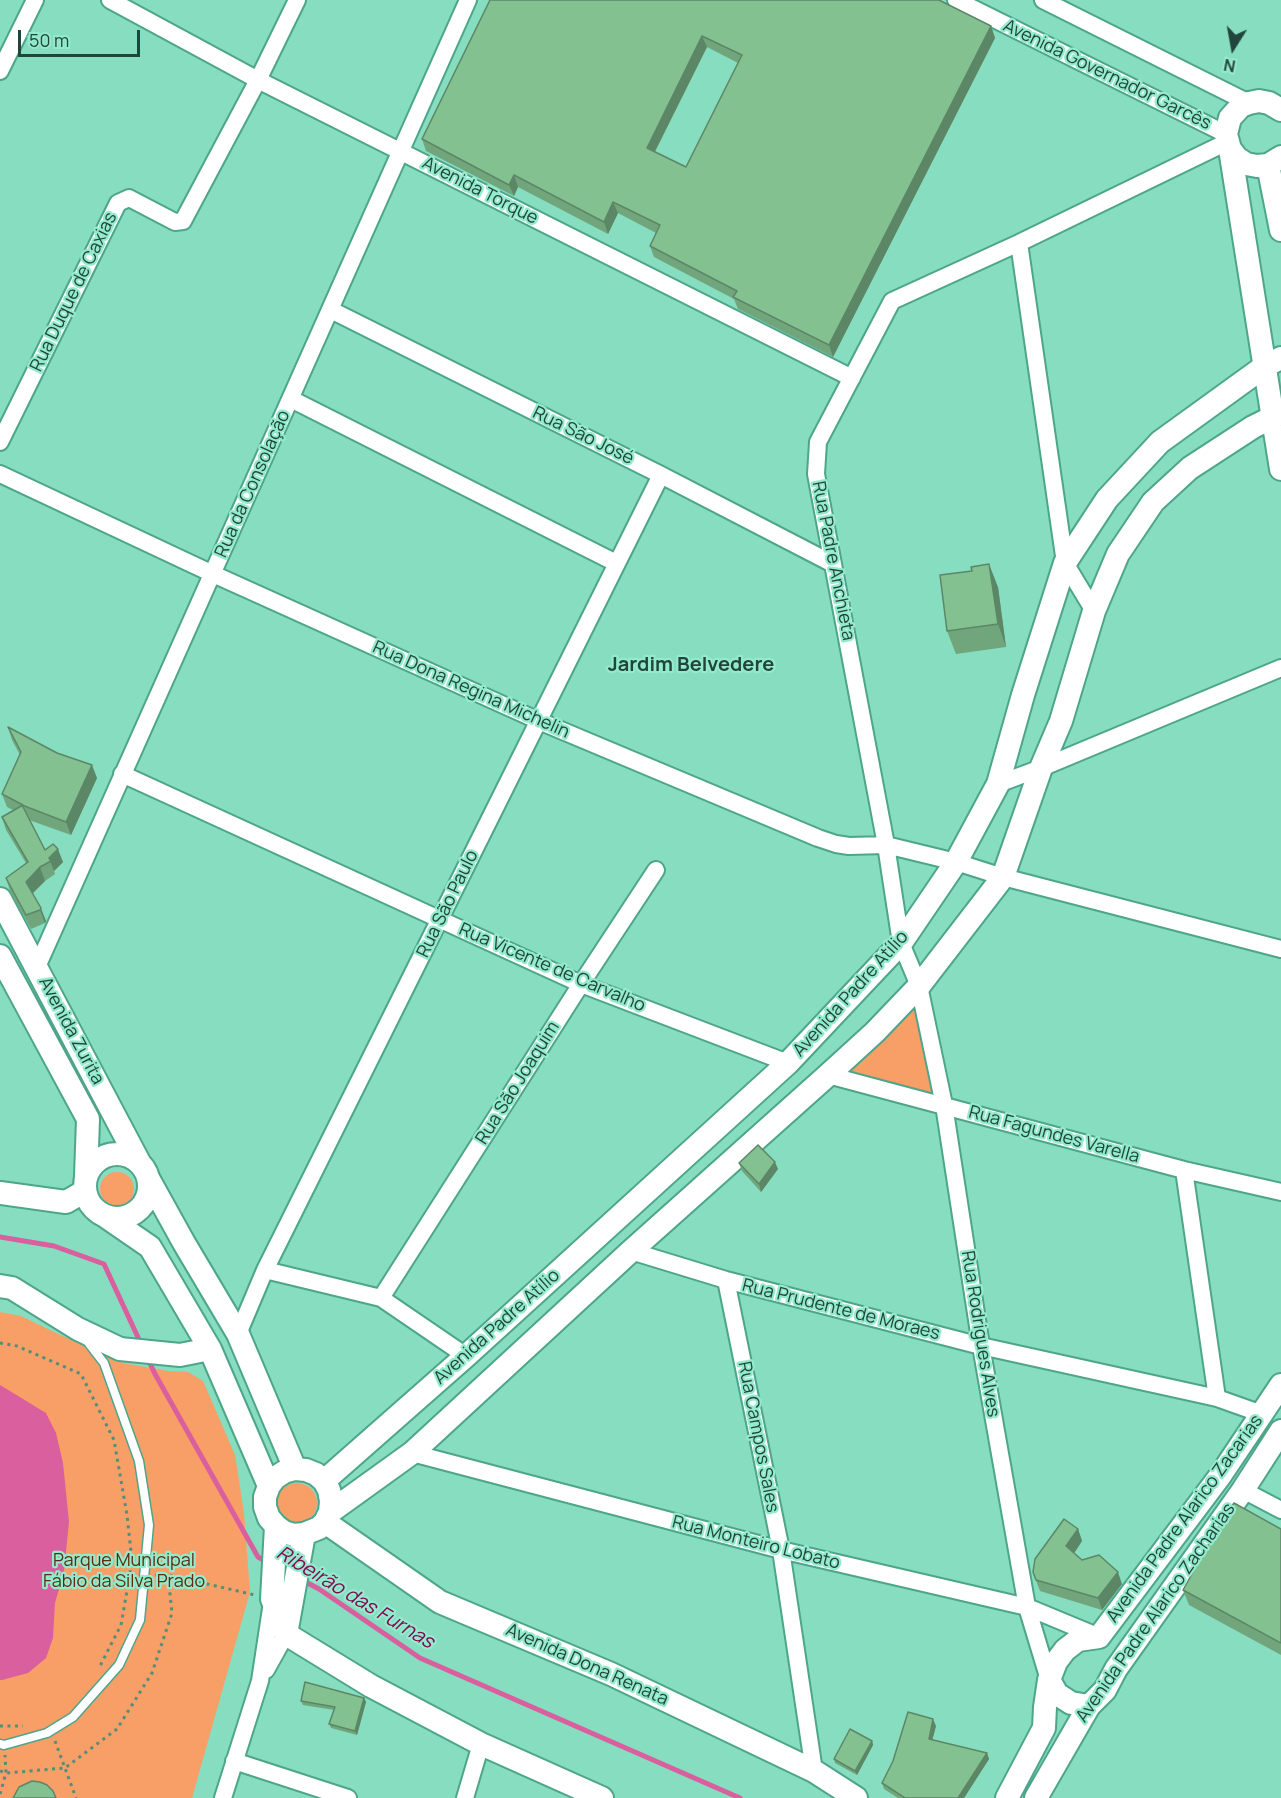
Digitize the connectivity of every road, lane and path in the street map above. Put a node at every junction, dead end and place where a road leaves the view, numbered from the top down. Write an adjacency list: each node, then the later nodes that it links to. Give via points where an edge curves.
1 (35, 0): 7 (street)
2 (110, 0): 8 (street, Avenida Torque)
3 (297, 0): 8 (street, Rua Duque de Caxias)
4 (468, 0): 12 (street, Rua da Consolação)
5 (956, 0): 11 (street, Avenida Governador Garcês)
6 (1043, 0): 9 (street, Avenida Governador Garcês)
7 (0, 70)
8 (258, 80): 12 (street, Avenida Torque); 21 (street, Rua Duque de Caxias, via 183,221 176,222 129,198 118,203)
9 (1249, 103): 10 (street, via 1269,103); 11 (street, via 1230,118)
10 (1281, 110)
11 (1228, 142): 13 (street, via 1237,158 1246,164 1257,166); 15 (street, Rua Padre Anchieta); 17 (street)
12 (401, 152): 16 (street, Rua da Consolação); 18 (street, Avenida Torque)
13 (1278, 160): 14 (street)
14 (1281, 230)
15 (1019, 243): 18 (street, Rua Padre Anchieta, via 892,302); 26 (street)
16 (331, 310): 19 (street, Rua da Consolação); 24 (street, Rua São José)
17 (1273, 362): 20 (street); 26 (street, Avenida Padre Atílio, via 1161,442 1107,499)
18 (852, 378): 27 (street, Rua Padre Anchieta, via 818,442 816,474)
19 (291, 399): 25 (street); 28 (street, Rua da Consolação)
20 (1277, 416): 22 (street); 29 (street, Avenida Padre Atílio, via 1253,427 1191,468 1154,502 1118,554)
21 (0, 442)
22 (1281, 469)
23 (0, 474): 28 (street, Rua Dona Regina Michelin)
24 (661, 475): 25 (street, Rua São Paulo); 27 (street, Rua São José)
25 (616, 563): 31 (street, Rua São Paulo)
26 (1065, 563): 29 (street); 34 (street, Avenida Padre Atílio)
27 (833, 564): 35 (street, Rua Padre Anchieta)
28 (213, 574): 31 (street, Rua Dona Regina Michelin); 33 (street, Rua da Consolação)
29 (1094, 611): 32 (street, Avenida Padre Atílio, via 1061,721)
30 (1281, 668): 32 (street)
31 (539, 721): 35 (street, Rua Dona Regina Michelin, via 818,838 836,844); 40 (street, Rua São Paulo)
32 (1041, 768): 34 (street); 38 (street, Avenida Padre Atílio)
33 (122, 774): 40 (street, Rua Vicente de Carvalho); 44 (street, Rua da Consolação)
34 (998, 784): 36 (street, Avenida Padre Atílio)
35 (886, 845): 36 (street, Rua Dona Regina Michelin); 41 (street, Rua Padre Anchieta)
36 (956, 862): 38 (street, Rua Dona Regina Michelin); 41 (street, Avenida Padre Atílio)
37 (656, 870): 45 (street, Rua São Joaquim)
38 (1003, 877): 42 (street, Rua Dona Regina Michelin); 46 (street, Avenida Padre Atílio)
39 (0, 899): 44 (street, Avenida Zurita)
40 (441, 919): 45 (street, Rua Vicente de Carvalho); 57 (street, Rua São Paulo)
41 (902, 943): 46 (street, Rua Padre Anchieta); 47 (street, Avenida Padre Atílio)
42 (1281, 949)
43 (0, 956): 52 (street, Avenida Zurita, via 88,1119)
44 (37, 967): 51 (street, Avenida Zurita)
45 (581, 984): 47 (street, Rua Vicente de Carvalho); 60 (street, Rua São Joaquim)
46 (919, 986): 48 (street, Avenida Padre Atílio); 49 (street, Rua Rodrigues Alves)
47 (788, 1063): 66 (street, Avenida Padre Atílio)
48 (828, 1075): 49 (street, Rua Fagundes Varella); 56 (street, Avenida Padre Atílio)
49 (944, 1105): 50 (street, Rua Fagundes Varella); 64 (street, Rua Rodrigues Alves)
50 (1184, 1170): 53 (street, Rua Fagundes Varella); 68 (street)
51 (144, 1171): 52 (street, via 131,1158 110,1155 92,1167); 55 (street, via 149,1188 142,1207 126,1217); 62 (street, Avenida Zurita)
52 (79, 1190): 54 (street); 55 (street)
53 (1281, 1192)
54 (0, 1193)
55 (105, 1216): 65 (street, via 150,1247)
56 (631, 1251): 58 (street, Rua Prudente de Moraes); 72 (street, Avenida Padre Atílio)
57 (265, 1270): 60 (street); 62 (street, Rua São Paulo)
58 (726, 1280): 64 (street, Rua Prudente de Moraes); 81 (street, Rua Campos Sales)
59 (0, 1286): 61 (street, via 12,1288)
60 (381, 1298): 66 (street)
61 (78, 1329): 65 (street, via 120,1349 180,1355); 83 (lane, via 104,1363 139,1461 149,1525)
62 (238, 1334): 73 (street, Avenida Zurita)
63 (0, 1343): 82 (path, via 17,1346 81,1374 114,1440 130,1543)
64 (981, 1346): 68 (street, Rua Prudente de Moraes); 86 (street, Rua Rodrigues Alves)
65 (210, 1349): 75 (street)
66 (466, 1356): 71 (street, Avenida Padre Atílio)
67 (1281, 1384): 69 (street, Avenida Padre Alarico Zacarias)
68 (1217, 1398): 69 (street, Rua Prudente de Moraes)
69 (1262, 1414): 88 (street, Avenida Padre Alarico Zacarias)
70 (1281, 1431): 76 (street, Avenida Padre Alarico Zacharias)
71 (372, 1438): 72 (street); 74 (street, Avenida Padre Atílio)
72 (412, 1453): 78 (street, Avenida Padre Atílio); 81 (street, Rua Monteiro Lobato)
73 (295, 1469): 74 (street, via 316,1474); 75 (street, via 275,1478)
74 (324, 1481): 78 (street, via 331,1501)
75 (269, 1486): 79 (street, via 265,1507)
76 (1243, 1490): 77 (street); 89 (street, Avenida Padre Alarico Zacharias)
77 (1281, 1510)
78 (327, 1517): 80 (street, via 319,1528); 101 (street, Avenida Dona Renata, via 440,1602 611,1674)
79 (276, 1526): 80 (street, via 294,1535); 85 (street)
80 (304, 1534): 87 (street)
81 (781, 1550): 86 (street, Rua Monteiro Lobato); 101 (street, Rua Campos Sales)
82 (130, 1574): 83 (path); 90 (path, via 121,1624)
83 (144, 1575): 84 (path); 95 (lane, via 140,1620 119,1665 74,1717)
84 (168, 1575): 85 (path); 99 (path, via 172,1613 152,1673 117,1729)
85 (272, 1599): 87 (street); 92 (street)
86 (1027, 1607): 88 (street, Rua Monteiro Lobato); 91 (street, Rua Rodrigues Alves)
87 (286, 1634): 92 (street); 96 (street, via 370,1686)
88 (1099, 1637): 89 (street, via 1110,1651); 91 (street, Avenida Padre Alarico Zacarias, via 1078,1640 1065,1650)
89 (1116, 1669): 93 (street, Avenida Padre Alarico Zacharias, via 1105,1690)
90 (96, 1673)
91 (1049, 1680): 93 (street, via 1057,1694); 110 (street, Avenida Padre Alarico Zacarias, via 1044,1728)
92 (260, 1682): 98 (street)
93 (1089, 1706): 111 (street, Avenida Padre Alarico Zacharias)
94 (1, 1726): 95 (path); 97 (path)
95 (50, 1726): 97 (lane); 99 (path)
96 (481, 1744): 107 (street); 108 (street)
97 (2, 1745): 102 (path)
98 (234, 1761): 105 (street); 106 (street)
99 (65, 1768): 102 (path); 104 (path)
100 (0, 1771): 102 (path)
101 (814, 1771): 109 (street, Avenida Dona Renata)
102 (6, 1773): 103 (path)
103 (0, 1794)
104 (76, 1798)
105 (223, 1798)
106 (348, 1798)
107 (465, 1798)
108 (602, 1798)
109 (856, 1798)
110 (1007, 1798)
111 (1036, 1798)

